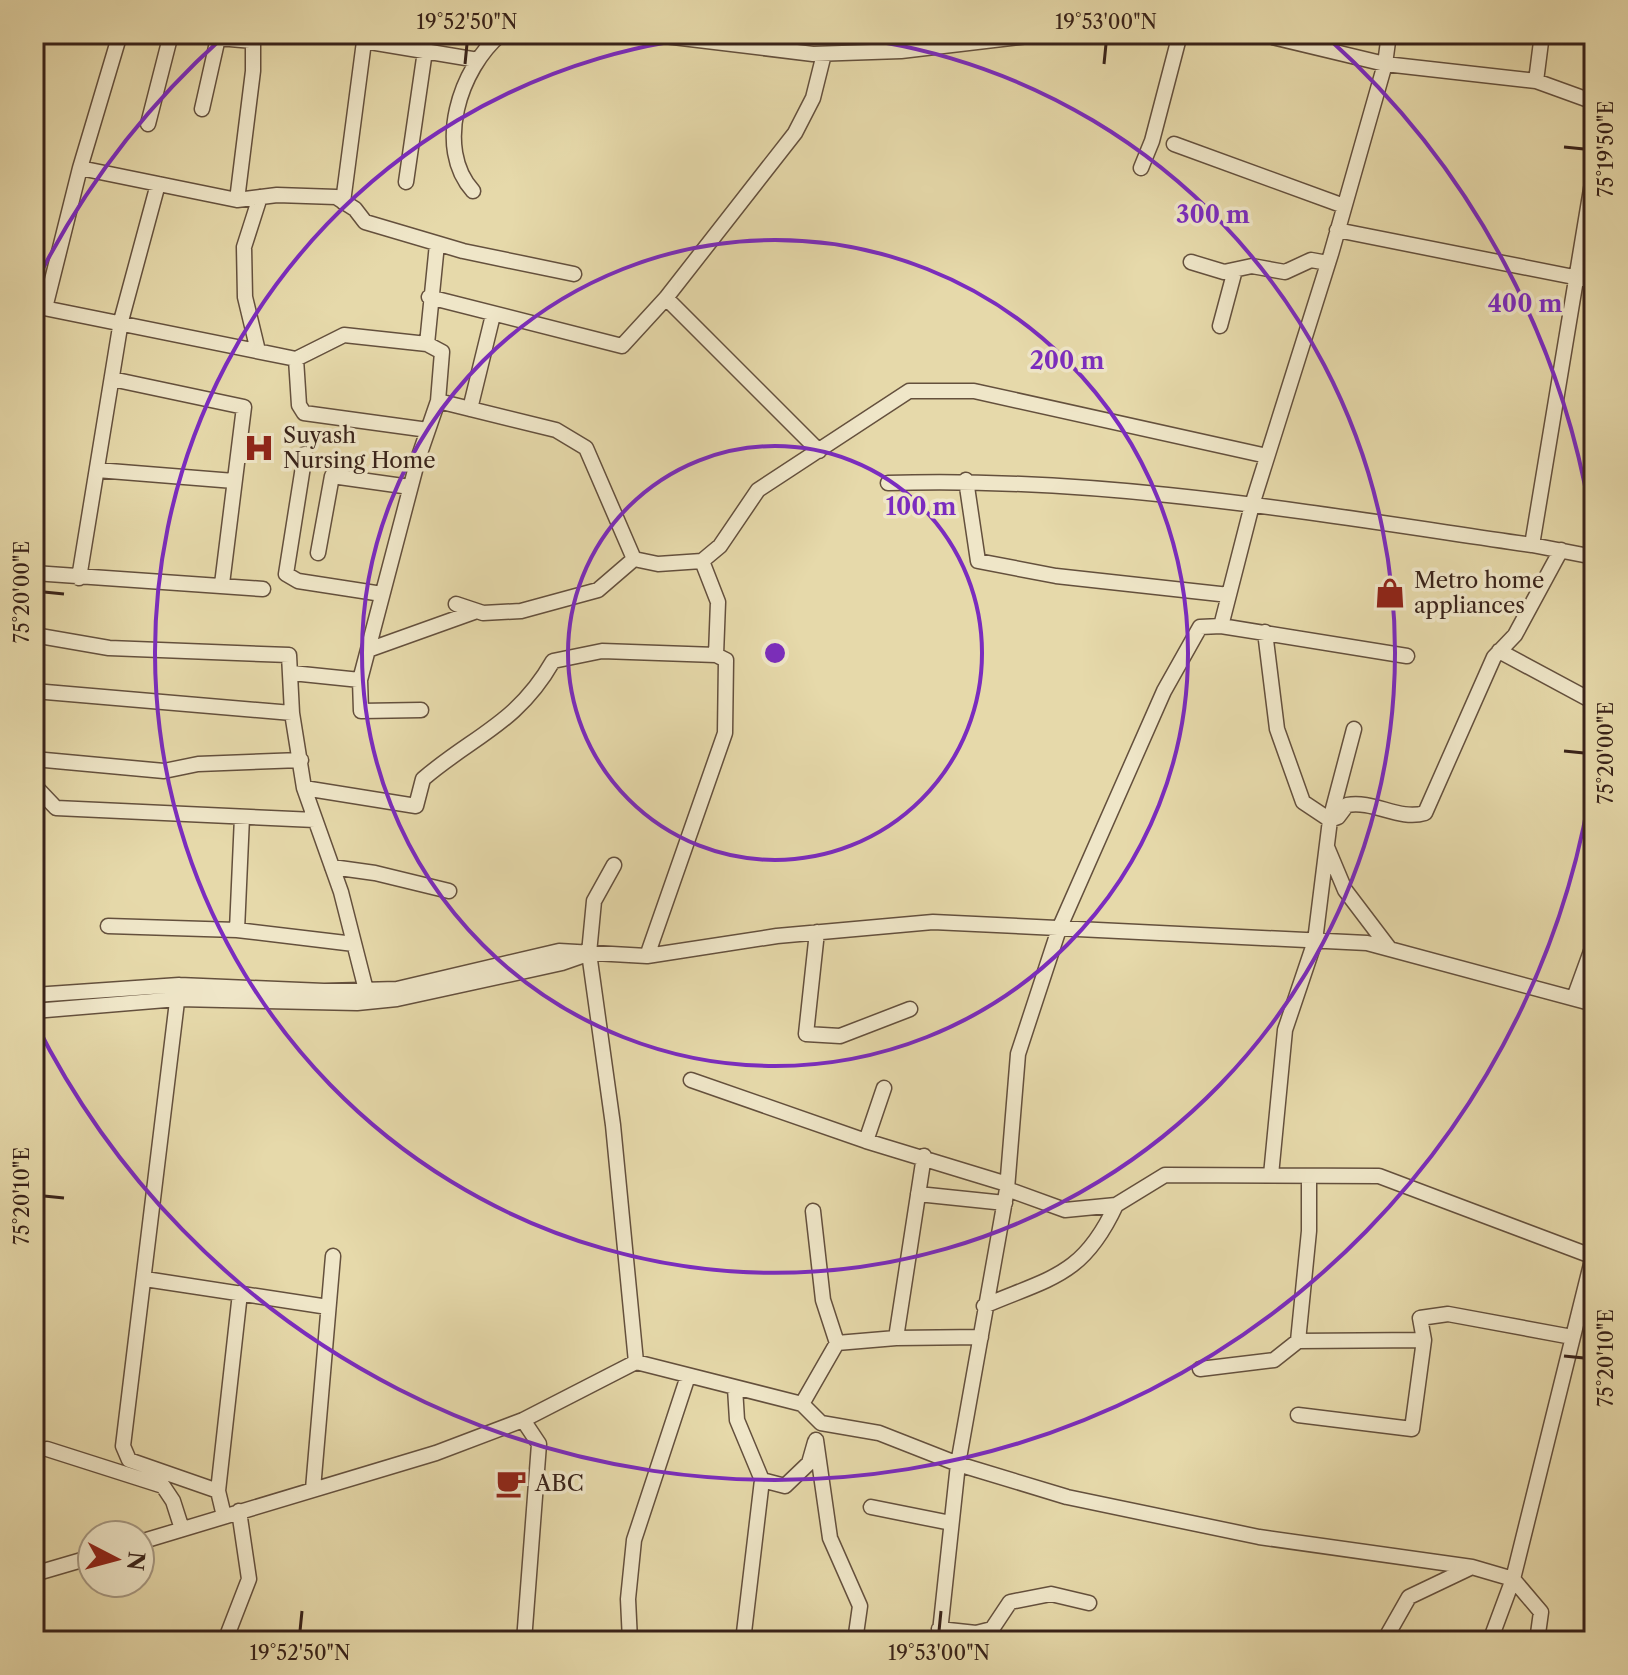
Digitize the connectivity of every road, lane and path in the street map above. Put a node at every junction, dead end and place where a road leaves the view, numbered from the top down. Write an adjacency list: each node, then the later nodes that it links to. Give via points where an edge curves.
1 (120, 34): 26 (street)
2 (171, 34): 24 (street)
3 (200, 34): 13 (street)
4 (501, 34): 19 (street)
5 (648, 34): 12 (street)
6 (918, 34): 16 (street)
7 (1046, 34): 16 (street)
8 (1180, 34): 27 (street)
9 (1260, 34): 20 (street)
10 (1389, 34): 20 (street)
11 (1542, 34): 21 (street)
12 (689, 36): 18 (street)
13 (218, 38): 14 (street); 23 (street)
14 (253, 38): 33 (street)
15 (364, 38): 17 (street); 34 (street)
16 (916, 50): 18 (street)
17 (425, 51): 19 (street); 29 (street)
18 (824, 54): 45 (street, via 813,98 795,133)
19 (478, 60): 31 (street, via 460,96 452,147 463,180)
20 (1385, 64): 21 (street); 35 (street)
21 (1536, 81): 22 (street)
22 (1594, 102)
23 (202, 109)
24 (148, 124)
25 (1174, 144): 35 (street)
26 (80, 168): 30 (street); 46 (street)
27 (1141, 168)
28 (1594, 171): 42 (street)
29 (406, 182)
30 (158, 184): 33 (street); 48 (street)
31 (473, 191)
32 (260, 197): 33 (street); 34 (street, via 336,197); 51 (street, via 244,247 245,297)
33 (237, 200)
34 (343, 202): 37 (street, via 365,222)
35 (1344, 206): 36 (street)
36 (1337, 230): 39 (street); 42 (street)
37 (437, 244): 41 (street); 44 (street)
38 (1191, 262): 40 (street)
39 (1328, 263): 40 (street, via 1311,260 1285,272 1252,266); 59 (street)
40 (1235, 270): 49 (street)
41 (574, 274)
42 (1576, 278): 43 (street); 66 (street)
43 (1594, 281)
44 (429, 297): 47 (street); 50 (street)
45 (666, 298): 47 (street, via 622,346); 57 (street)
46 (40, 307): 48 (street)
47 (493, 315): 55 (street)
48 (121, 321): 51 (street); 53 (street)
49 (1220, 326)
50 (427, 344): 52 (street, via 344,335); 54 (street, via 442,352)
51 (258, 351): 52 (street)
52 (296, 359): 56 (street, via 304,413)
53 (112, 379): 60 (street); 62 (street, via 244,407)
54 (438, 401): 55 (street); 56 (street)
55 (470, 409): 70 (street, via 556,430 586,448)
56 (428, 430): 64 (street)
57 (819, 451): 59 (street, via 909,391 974,391); 71 (street, via 758,490 720,546)
58 (305, 454): 76 (street, via 286,574 298,581)
59 (1267, 456): 65 (street)
60 (97, 470): 62 (street); 73 (street)
61 (966, 480): 63 (street); 65 (street, via 1041,482); 77 (street, via 978,561 1056,576)
62 (234, 481): 74 (street)
63 (888, 483)
64 (410, 487): 68 (street, via 332,476); 76 (street)
65 (1252, 505): 66 (street); 77 (street)
66 (1532, 545): 67 (street)
67 (1561, 550): 69 (street); 84 (street, via 1515,635)
68 (318, 553)
69 (1594, 557)
70 (634, 559): 71 (street, via 658,564); 79 (street, via 598,590 521,611)
71 (702, 561): 85 (street, via 718,602)
72 (34, 573): 73 (street)
73 (79, 578): 74 (street)
74 (222, 584): 75 (street)
75 (263, 589)
76 (382, 594): 83 (street)
77 (1229, 595): 80 (street)
78 (456, 604): 79 (street)
79 (477, 611): 83 (street)
80 (1221, 626): 81 (street); 106 (street, via 1200,627 1164,691)
81 (1265, 632): 86 (street); 100 (street, via 1277,729 1303,802)
82 (34, 635): 87 (street, via 109,648 289,655)
83 (368, 650): 88 (street)
84 (1499, 651): 90 (street); 100 (street, via 1425,813 1413,817 1361,802 1347,805)
85 (716, 655): 97 (street, via 602,651 553,661 539,687 510,718 423,779 416,806); 114 (street, via 726,660 725,733)
86 (1407, 656)
87 (292, 673): 88 (street); 92 (street)
88 (360, 680): 91 (street, via 361,711)
89 (34, 691): 92 (street)
90 (1594, 702)
91 (421, 710)
92 (292, 713): 95 (street)
93 (1354, 729): 100 (street)
94 (34, 759): 95 (street, via 164,771 198,764)
95 (301, 760): 97 (street)
96 (34, 780): 98 (street, via 56,808)
97 (304, 788): 99 (street)
98 (242, 817): 99 (street); 107 (street)
99 (315, 820): 103 (street)
100 (1330, 820): 101 (street)
101 (1327, 846): 109 (street); 112 (street, via 1345,890)
102 (614, 865): 113 (street, via 594,901)
103 (332, 867): 104 (street); 111 (street)
104 (449, 891)
105 (108, 926): 107 (street)
106 (1059, 929): 108 (street, via 933,922); 109 (street); 128 (street, via 1018,1054)
107 (237, 930): 111 (street)
108 (817, 932): 114 (street); 120 (street, via 806,1034 840,1036)
109 (1315, 941): 112 (street); 126 (street, via 1285,1030)
110 (1594, 943): 118 (street)
111 (354, 944): 115 (street)
112 (1389, 948): 118 (street)
113 (589, 953): 114 (street); 115 (street, via 559,951 397,989); 116 (street, via 397,999 357,1003); 144 (street, via 613,1125)
114 (647, 956)
115 (366, 990): 116 (street)
116 (178, 992): 117 (street); 121 (street); 134 (street)
117 (34, 995)
118 (1574, 998): 119 (street)
119 (1594, 1004)
120 (910, 1009)
121 (34, 1011)
122 (691, 1080): 124 (street)
123 (884, 1088): 124 (street)
124 (866, 1141): 125 (street)
125 (924, 1156): 128 (street); 129 (street)
126 (1271, 1175): 127 (street); 130 (street, via 1165,1175)
127 (1309, 1176): 132 (street, via 1379,1176); 142 (street)
128 (1006, 1192): 129 (street); 130 (street, via 1065,1210); 136 (street)
129 (918, 1194): 140 (street)
130 (1116, 1205): 136 (street, via 1100,1239 1071,1269)
131 (813, 1211): 143 (street, via 823,1300)
132 (1593, 1255): 139 (street)
133 (333, 1256): 137 (street)
134 (145, 1279): 135 (street); 157 (street, via 125,1455)
135 (240, 1293): 137 (street); 157 (street)
136 (984, 1306): 138 (street)
137 (328, 1307): 156 (street)
138 (981, 1337): 140 (street); 154 (street)
139 (1572, 1337): 141 (street, via 1448,1314 1420,1318); 167 (street)
140 (896, 1338): 143 (street)
141 (1424, 1340): 142 (street); 149 (street, via 1412,1429)
142 (1298, 1341): 145 (street, via 1274,1360)
143 (837, 1343): 148 (street)
144 (636, 1362): 146 (street); 150 (street)
145 (1200, 1369)
146 (688, 1376): 147 (street); 174 (street, via 634,1540)
147 (735, 1388): 148 (street); 155 (street, via 737,1420)
148 (802, 1404): 151 (street)
149 (1298, 1415)
150 (523, 1420): 156 (street, via 436,1453); 173 (street, via 539,1444)
151 (821, 1423): 152 (street); 154 (street, via 879,1433)
152 (816, 1440): 155 (street, via 809,1463 785,1486); 176 (street, via 830,1538 860,1606)
153 (47, 1449): 162 (street, via 163,1486)
154 (958, 1464): 161 (street); 165 (street, via 1067,1497 1259,1537)
155 (762, 1480): 175 (street)
156 (313, 1489): 159 (street)
157 (218, 1491): 160 (street)
158 (871, 1507): 161 (street)
159 (239, 1511): 160 (street); 172 (street, via 249,1579)
160 (224, 1516): 162 (street)
161 (951, 1523): 170 (street)
162 (182, 1529): 163 (street)
163 (156, 1537)
164 (76, 1562): 166 (street)
165 (1472, 1567): 167 (street); 177 (street, via 1409,1597)
166 (34, 1574)
167 (1513, 1579): 178 (street); 179 (street, via 1541,1612)
168 (1089, 1603): 170 (street, via 1051,1594 1010,1602 992,1629)
169 (34, 1624): 171 (street)
170 (939, 1635)
171 (36, 1641)
172 (225, 1641)
173 (524, 1641)
174 (630, 1641)
175 (743, 1641)
176 (855, 1641)
177 (1384, 1641)
178 (1490, 1641)
179 (1537, 1641)

